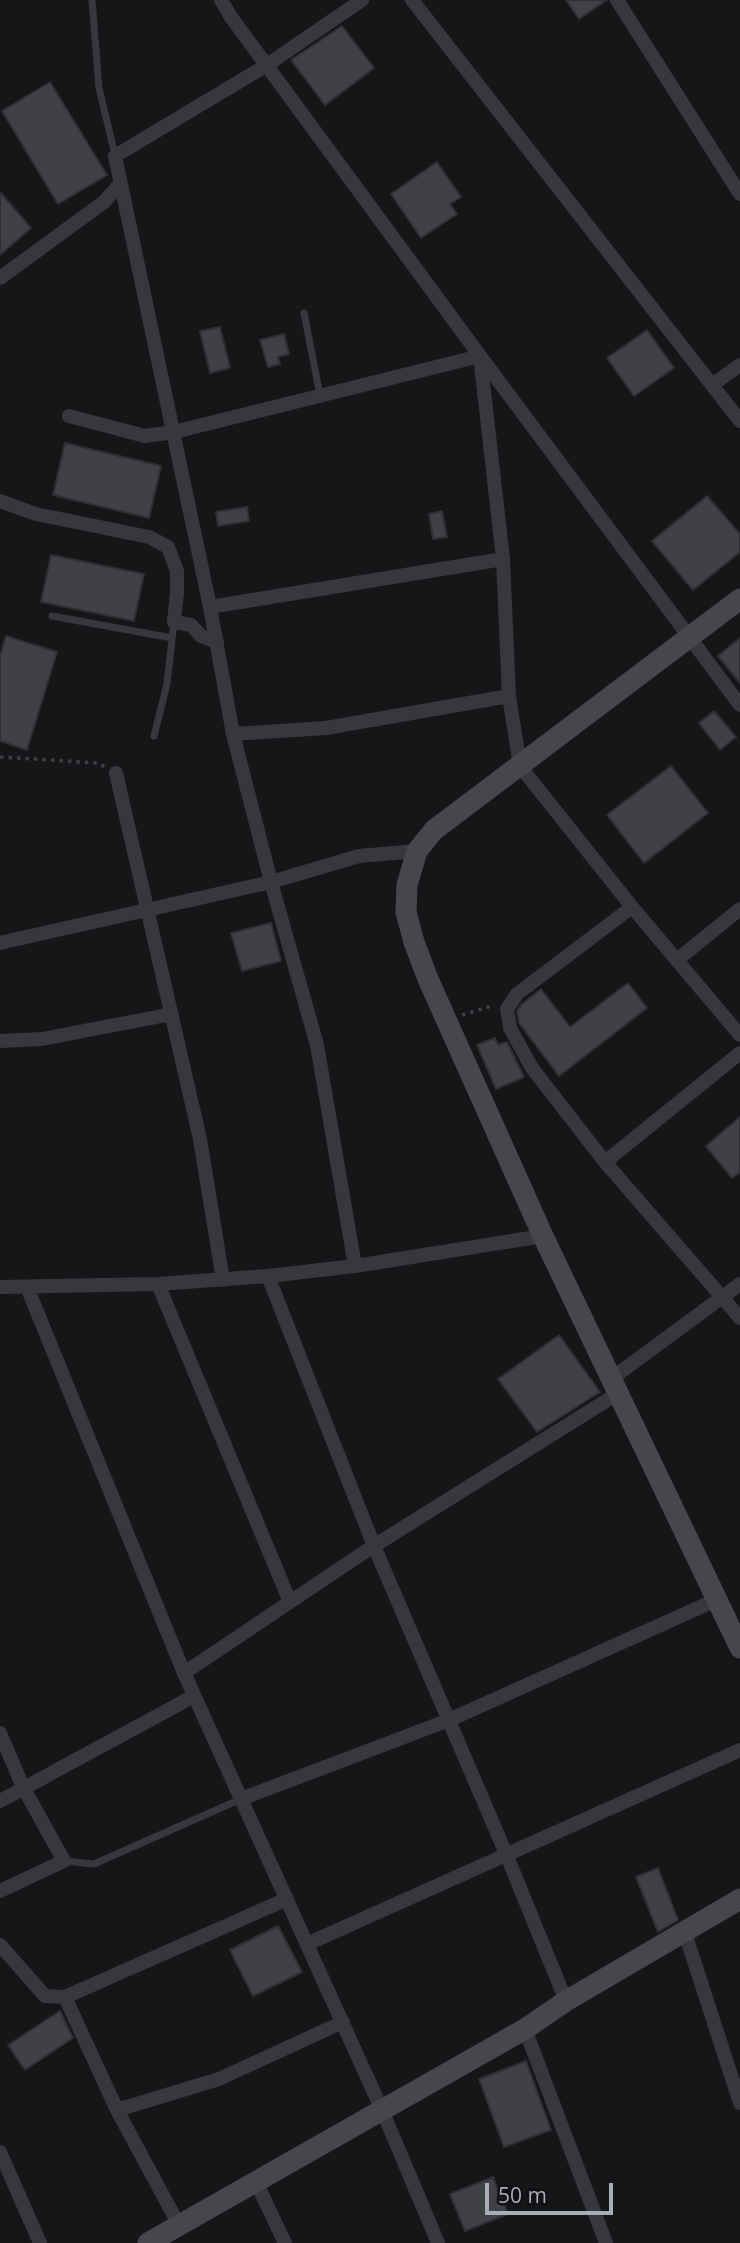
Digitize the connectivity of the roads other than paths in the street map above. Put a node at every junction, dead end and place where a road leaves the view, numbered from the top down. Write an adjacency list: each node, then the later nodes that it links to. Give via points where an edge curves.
1 (92, 0): 7 (lane, via 99,88)
2 (221, 0): 6 (street)
3 (362, 0): 6 (street)
4 (412, 0): 14 (street)
5 (617, 0): 9 (street)
6 (267, 65): 7 (street); 12 (street)
7 (115, 156): 8 (street)
8 (120, 184): 10 (street, via 104,202); 18 (street)
9 (740, 194)
10 (0, 278)
11 (304, 313): 15 (lane)
12 (480, 356): 15 (street); 20 (street); 26 (street)
13 (740, 366): 14 (street)
14 (712, 386): 17 (street)
15 (320, 395): 18 (street)
16 (69, 416): 18 (street, via 145,436)
17 (740, 421)
18 (174, 432): 22 (street)
19 (0, 501): 24 (street, via 36,514 149,537 167,547 177,571)
20 (503, 559): 22 (street); 28 (street)
21 (740, 599): 26 (street)
22 (210, 607): 27 (street)
23 (52, 616): 25 (lane)
24 (174, 622): 25 (lane); 27 (street, via 191,625 201,636)
25 (172, 638): 31 (lane)
26 (689, 638): 29 (street); 32 (street)
27 (217, 642): 30 (street)
28 (509, 696): 30 (street, via 326,728); 32 (street)
29 (740, 705)
30 (233, 734): 35 (street)
31 (154, 736)
32 (520, 766): 34 (street, via 434,830); 36 (street)
33 (116, 773): 38 (street)
34 (417, 851): 35 (street, via 359,856); 46 (street, via 407,886 406,912 414,942)
35 (271, 882): 38 (street); 47 (street, via 317,1045)
36 (632, 907): 40 (street); 45 (street, via 517,994 507,1009 510,1028 532,1068)
37 (740, 909): 40 (street)
38 (148, 910): 39 (street); 41 (street)
39 (0, 943)
40 (677, 960): 42 (street)
41 (172, 1014): 43 (street, via 42,1039); 49 (street, via 200,1139)
42 (740, 1035)
43 (0, 1041)
44 (740, 1053): 45 (street)
45 (606, 1162): 54 (street)
46 (543, 1236): 47 (street); 56 (street)
47 (355, 1266): 48 (street)
48 (268, 1276): 49 (street); 57 (street)
49 (223, 1280): 50 (street)
50 (158, 1284): 53 (street); 59 (street)
51 (740, 1284): 54 (street)
52 (0, 1287): 53 (street)
53 (27, 1287): 61 (street)
54 (723, 1298): 55 (street); 56 (street)
55 (740, 1318)
56 (614, 1387): 57 (street); 58 (street)
57 (374, 1546): 59 (street); 63 (street)
58 (716, 1600): 60 (street); 63 (street)
59 (290, 1602): 61 (street)
60 (740, 1648)
61 (184, 1673): 62 (street)
62 (194, 1696): 66 (street); 67 (street)
63 (449, 1720): 67 (street); 69 (street)
64 (0, 1733): 66 (street)
65 (740, 1750): 69 (street)
66 (23, 1787): 68 (street); 70 (street)
67 (241, 1799): 70 (lane, via 94,1864); 72 (street)
68 (0, 1801)
69 (507, 1856): 75 (street); 78 (street)
70 (64, 1861): 71 (street)
71 (0, 1891)
72 (287, 1899): 75 (street); 77 (street)
73 (740, 1899): 74 (street)
74 (684, 1930): 78 (street); 81 (street)
75 (307, 1944): 79 (street)
76 (0, 1945): 77 (street, via 46,1996)
77 (65, 1997): 82 (street)
78 (566, 2001): 80 (street)
79 (343, 2022): 82 (street, via 219,2079); 83 (street)
80 (524, 2029): 83 (street); 91 (street)
81 (740, 2103)
82 (117, 2110): 86 (street)
83 (382, 2110): 85 (street); 90 (street)
84 (0, 2152): 87 (street)
85 (256, 2182): 86 (street); 89 (street)
86 (178, 2225): 88 (street)
87 (40, 2243)
88 (148, 2243)
89 (285, 2243)
90 (438, 2243)
91 (606, 2243)

